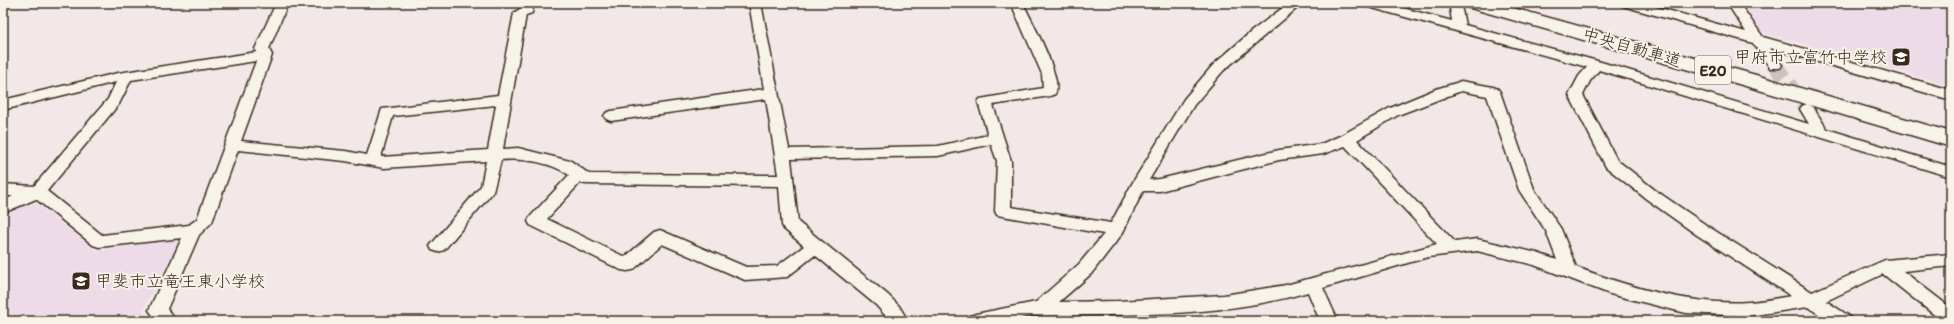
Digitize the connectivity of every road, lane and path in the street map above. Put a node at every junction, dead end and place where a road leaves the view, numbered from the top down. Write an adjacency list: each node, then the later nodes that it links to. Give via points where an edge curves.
1 (282, 3): 13 (street, via 262,49)
2 (528, 3): 19 (street, via 527,10 520,13)
3 (755, 3): 17 (street)
4 (1017, 3): 25 (street, via 1049,74 1050,91 985,102)
5 (1297, 3): 35 (street, via 1218,68 1189,102)
6 (1370, 3): 11 (street)
7 (1524, 3): 23 (highway, 中央自動車道 / E20)
8 (1628, 3): 12 (street)
9 (1733, 3): 12 (street)
10 (1465, 6): 11 (street); 27 (highway, 中央自動車道 / E20, via 1741,78)
11 (1459, 27): 14 (street)
12 (1758, 39): 15 (street); 18 (street)
13 (265, 54): 16 (street); 28 (street)
14 (1596, 65): 24 (street); 48 (street, via 1584,79 1576,95 1611,163 1703,231)
15 (1775, 65)
16 (125, 77): 20 (street); 37 (street, via 114,101)
17 (772, 93): 22 (street); 29 (street)
18 (1951, 95)
19 (504, 99): 30 (street); 31 (street, via 387,112)
20 (3, 105)
21 (1807, 109): 24 (street)
22 (611, 116)
23 (1951, 125)
24 (1822, 134): 32 (street)
25 (996, 138): 29 (street, via 938,151); 39 (street, via 1004,161 1003,211)
26 (1347, 139): 35 (street, via 1323,149 1279,155 1160,185); 43 (street); 46 (street, via 1393,112 1441,92 1461,86 1492,92 1527,190 1553,229)
27 (1951, 140)
28 (234, 145): 31 (street); 40 (street, via 204,222)
29 (783, 154): 34 (street)
30 (494, 155): 31 (street, via 384,163); 33 (street, via 518,153 566,165); 41 (street, via 488,188)
31 (372, 161)
32 (1951, 172)
33 (579, 174): 34 (street, via 586,179); 42 (street, via 536,221 627,266 660,236 744,274 781,272)
34 (786, 181): 42 (street, via 790,225)
35 (1138, 186): 39 (street, via 1120,217)
36 (3, 190): 37 (street)
37 (38, 192): 38 (street); 40 (street, via 99,241)
38 (3, 207)
39 (1116, 230): 49 (street, via 1085,269)
40 (193, 231): 51 (street, via 158,310)
41 (438, 246)
42 (815, 246): 52 (street, via 882,300)
43 (1451, 248): 46 (street, via 1477,245 1536,259); 47 (street, via 1428,251)
44 (1951, 260): 45 (street)
45 (1885, 266): 48 (street); 50 (street)
46 (1570, 272): 48 (street, via 1610,287 1686,306 1748,310)
47 (1314, 284): 49 (street, via 1286,292 1224,302 1118,308); 54 (street)
48 (1812, 300): 55 (street)
49 (1042, 308): 53 (street)
50 (1951, 318)
51 (167, 321)
52 (900, 321)
53 (976, 321)
54 (1329, 321)
55 (1843, 321)

